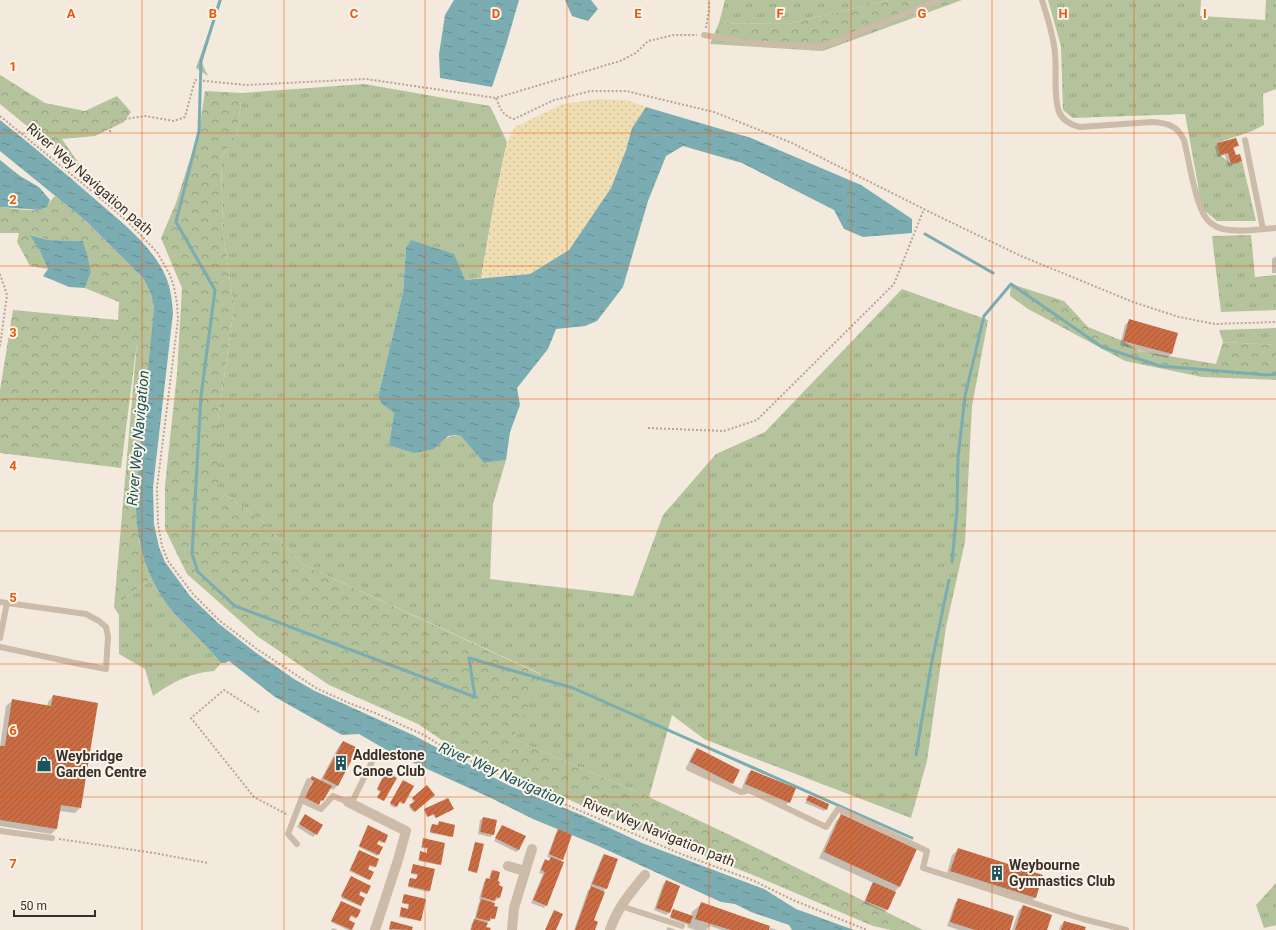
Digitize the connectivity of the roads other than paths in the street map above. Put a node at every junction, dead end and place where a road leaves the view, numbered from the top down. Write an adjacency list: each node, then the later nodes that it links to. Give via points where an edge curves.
1 (939, 0): 3 (lane, via 819,47 750,43)
2 (1042, 0): 6 (lane, via 1055,53 1057,104 1064,120 1080,127 1152,122 1175,127 1184,140 1198,199 1209,222 1230,230)
3 (704, 35)
4 (1245, 140): 6 (lane)
5 (1276, 228): 6 (lane)
6 (1263, 229)
7 (3, 602): 8 (lane); 9 (lane, via 86,614 100,621 106,627 108,637 106,669)
8 (0, 638)
9 (0, 647)
10 (372, 762): 14 (lane)
11 (690, 768): 27 (lane, via 741,792 749,790 826,826 838,809 927,851 923,868 1083,919)
12 (309, 781): 13 (lane)
13 (301, 800): 14 (lane, via 321,809 333,796); 17 (lane, via 288,834)
14 (349, 803): 24 (street, via 406,831)
15 (0, 831): 16 (lane)
16 (52, 838)
17 (297, 844)
18 (532, 849): 20 (street)
19 (508, 866): 20 (street)
20 (525, 871): 25 (street, via 514,908)
21 (645, 875): 22 (street)
22 (621, 906): 23 (lane); 26 (street, via 614,916)
23 (682, 926)
24 (375, 930)
25 (512, 930)
26 (610, 930)
27 (1126, 930)

